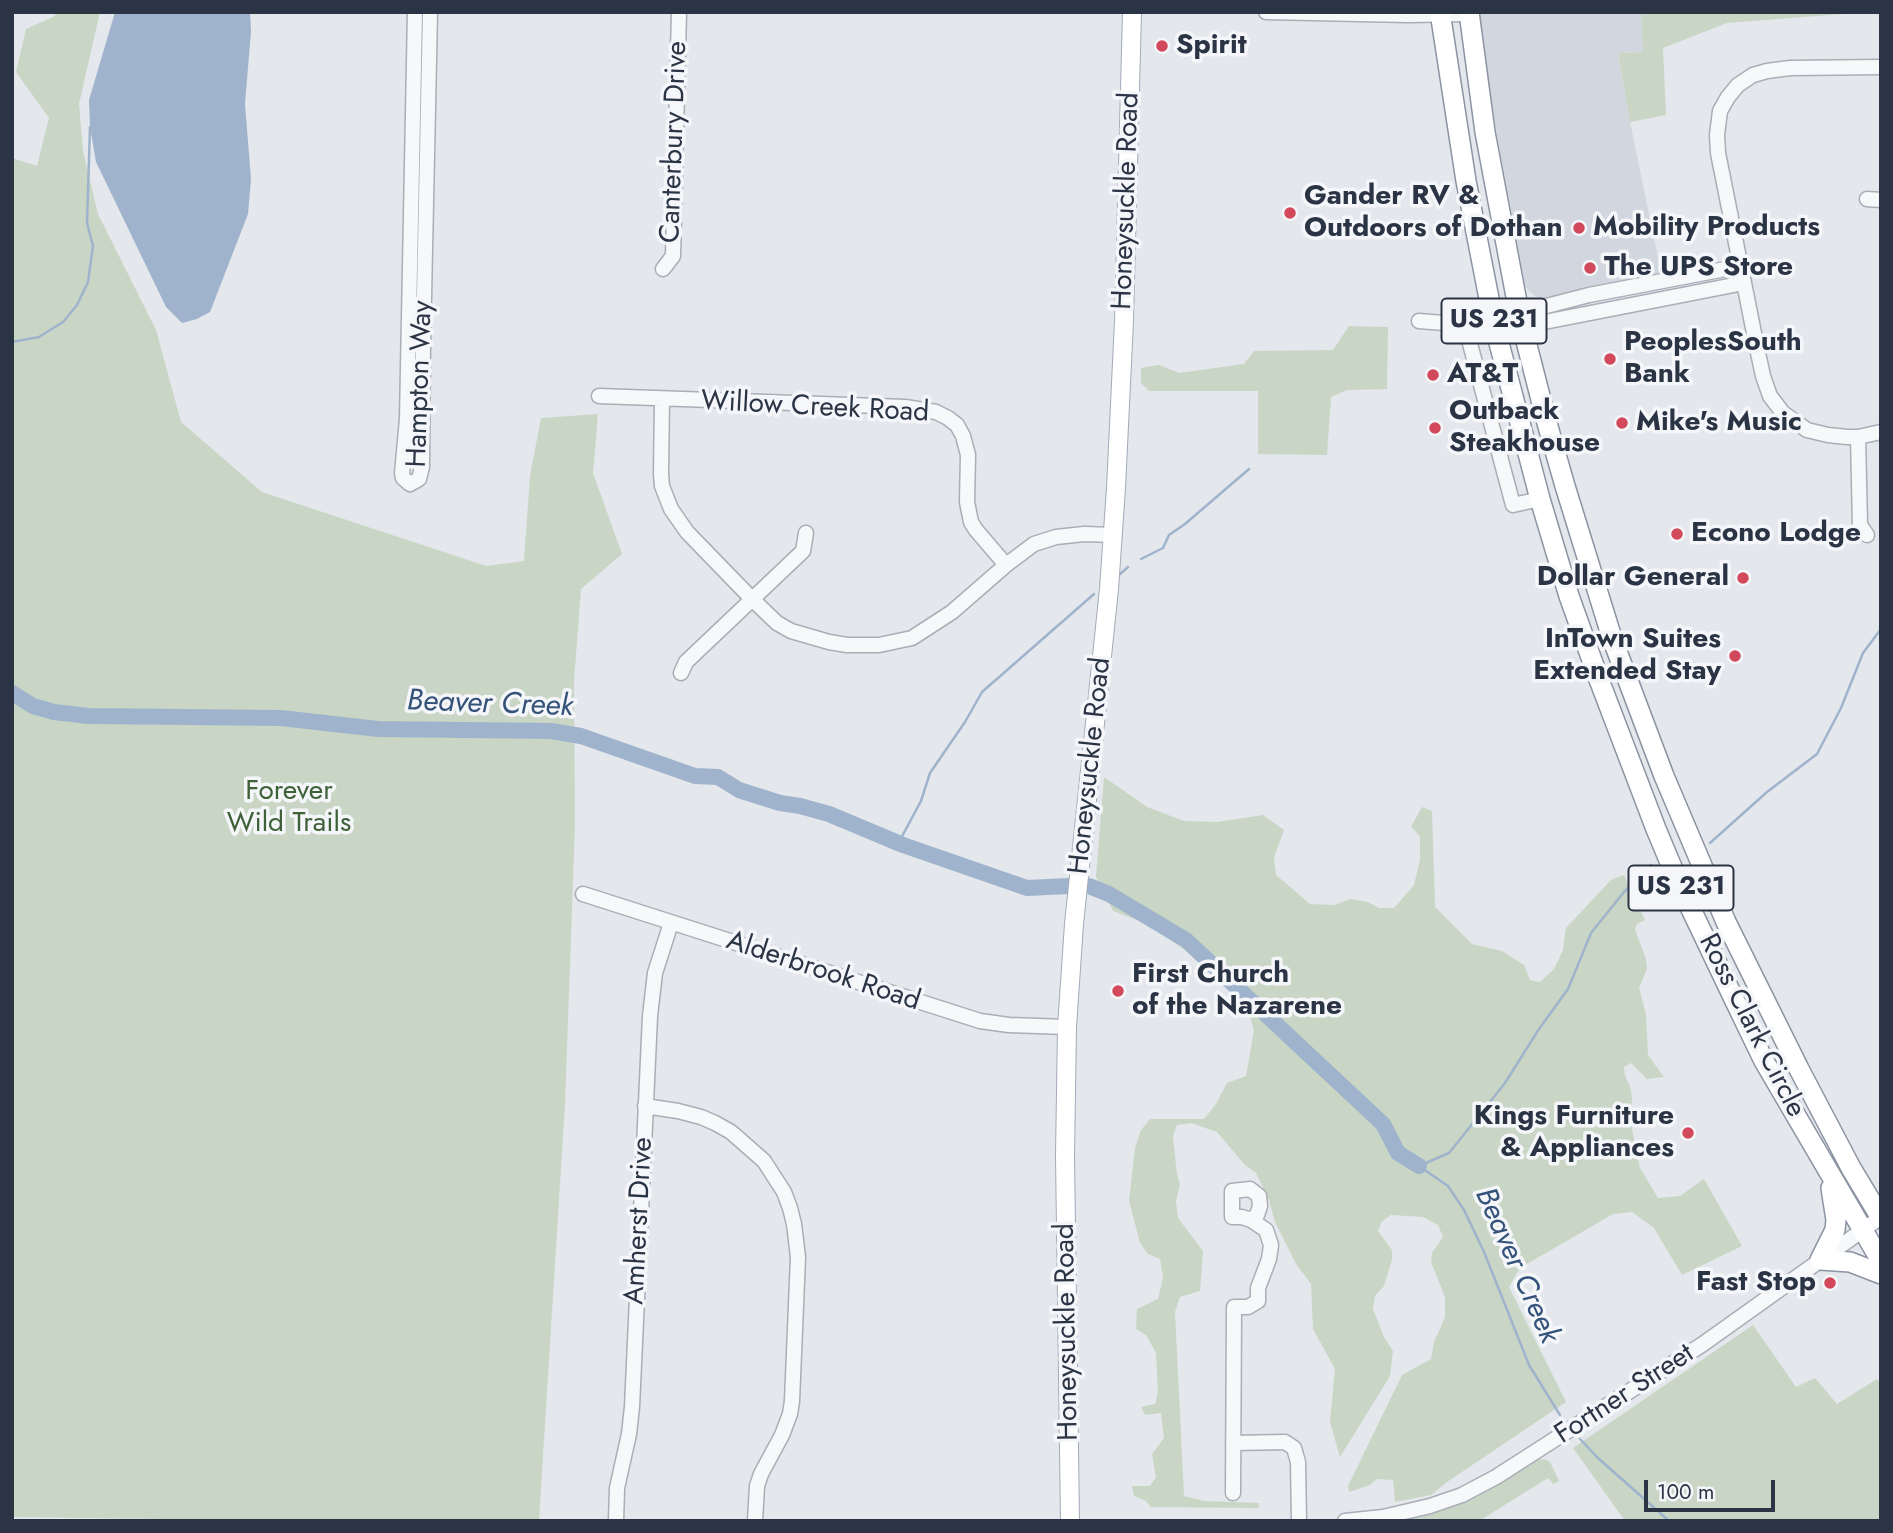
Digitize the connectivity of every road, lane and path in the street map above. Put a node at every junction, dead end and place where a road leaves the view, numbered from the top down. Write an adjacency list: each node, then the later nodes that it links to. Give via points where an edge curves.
1 (415, 12): 2 (street, Hampton Way, via 402,473 410,484 419,479 422,467)
2 (430, 12)
3 (679, 12): 10 (street, Canterbury Drive, via 673,256)
4 (1132, 12): 22 (main road, Honeysuckle Road)
5 (1266, 12): 7 (street)
6 (1469, 13): 7 (street); 12 (highway, Ross Clark Circle / US 231)
7 (1441, 14): 14 (highway, Ross Clark Circle / US 231, via 1466,181)
8 (1881, 68): 9 (street, via 1767,71 1744,80 1728,97 1718,119 1717,142)
9 (1741, 266): 11 (street); 12 (street, via 1589,295)
10 (663, 269)
11 (1744, 283): 12 (street, via 1534,324); 19 (street, via 1763,376 1776,405 1807,430)
12 (1520, 317): 14 (street); 28 (highway, Ross Clark Circle / US 231, via 1579,534)
13 (1419, 321): 15 (street)
14 (1494, 324): 15 (street); 20 (highway, Ross Clark Circle / US 231)
15 (1465, 325): 20 (street, via 1513,505)
16 (599, 396): 17 (street, Willow Creek Road)
17 (662, 399): 24 (street, Willow Creek Road, via 905,407 936,412 957,425 963,436 971,522); 25 (street, via 661,474 666,498 687,532)
18 (1881, 432): 19 (street)
19 (1857, 437): 23 (street, via 1860,525)
20 (1540, 499): 27 (highway, Ross Clark Circle / US 231)
21 (806, 533): 25 (street, via 803,551)
22 (1113, 535): 24 (street, via 1045,540); 33 (main road, Honeysuckle Road)
23 (1867, 536)
24 (1006, 565): 25 (street, via 931,627 888,644 847,645 791,631)
25 (752, 599): 26 (street, via 686,662)
26 (681, 673)
27 (1609, 709): 28 (highway, via 1628,726); 29 (highway, Ross Clark Circle / US 231)
28 (1644, 726): 30 (highway, Ross Clark Circle / US 231)
29 (1625, 752): 30 (highway, via 1636,752); 36 (highway, Ross Clark Circle / US 231, via 1732,997)
30 (1664, 776): 35 (highway, Ross Clark Circle / US 231, via 1726,922)
31 (583, 894): 32 (street, Alderbrook Road)
32 (671, 923): 33 (street, Alderbrook Road, via 980,1021); 34 (street, Amherst Drive, via 652,994)
33 (1067, 1027): 48 (main road, Honeysuckle Road)
34 (645, 1106): 46 (street, Amherst Drive, via 632,1407 617,1488); 47 (street, via 701,1117 731,1132 764,1161 790,1208 798,1257 792,1401 782,1435 757,1486)
35 (1851, 1168): 37 (highway); 38 (highway, Ross Clark Circle / US 231)
36 (1829, 1174): 40 (highway, Ross Clark Circle / US 231); 41 (highway, via 1836,1220)
37 (1881, 1184)
38 (1881, 1217): 40 (street, Fortner Street)
39 (1251, 1220): 44 (street, via 1266,1230 1271,1245 1258,1301 1234,1307)
40 (1862, 1230): 41 (street, Fortner Street); 42 (highway, Ross Clark Circle / US 231)
41 (1820, 1261): 43 (highway, via 1850,1262); 50 (street, Fortner Street, via 1703,1344 1488,1482 1415,1510)
42 (1881, 1261)
43 (1881, 1274)
44 (1233, 1443): 45 (street); 49 (street, via 1285,1442 1294,1448)
45 (1233, 1493)
46 (616, 1521)
47 (755, 1521)
48 (1070, 1521)
49 (1299, 1521)
50 (1345, 1521)

